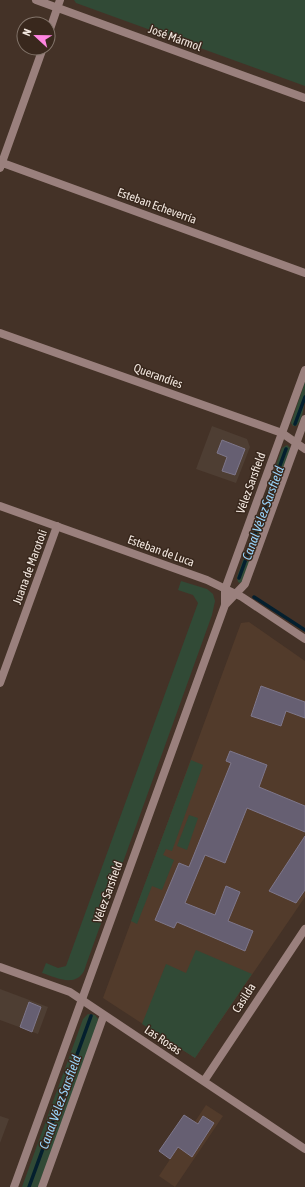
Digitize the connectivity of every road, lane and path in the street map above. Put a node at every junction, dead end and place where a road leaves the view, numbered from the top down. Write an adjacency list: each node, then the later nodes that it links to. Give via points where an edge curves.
1 (36, 0): 2 (street, José Mármol)
2 (59, 4): 3 (street); 5 (street, José Mármol)
3 (55, 16)
4 (40, 56): 6 (street)
5 (305, 98)
6 (1, 164): 7 (street, Esteban Echeverría)
7 (305, 273)
8 (0, 333): 11 (street, Querandíes)
9 (305, 370): 11 (street, Vélez Sarsfield)
10 (305, 419): 12 (street, Vélez Sarsfield)
11 (282, 433): 12 (street, Querandíes); 16 (street, Vélez Sarsfield)
12 (296, 443): 13 (street, Querandíes); 17 (street, Vélez Sarsfield, via 245,584)
13 (305, 449)
14 (0, 506): 15 (street, Esteban de Luca)
15 (57, 526): 16 (street, Esteban de Luca, via 207,580); 20 (street, Juana de Marotoli)
16 (225, 589): 17 (street, Esteban de Luca); 18 (street, Vélez Sarsfield)
17 (237, 594): 18 (street, Vélez Sarsfield); 19 (street, Esteban de Luca)
18 (225, 605): 23 (street, Vélez Sarsfield)
19 (305, 639)
20 (0, 683)
21 (305, 928): 25 (street, Casilda)
22 (0, 967): 23 (street, Las Rosas, via 70,992)
23 (82, 999): 24 (street, Las Rosas); 27 (street, Vélez Sarsfield)
24 (104, 1015): 25 (street, Las Rosas); 28 (street)
25 (204, 1081): 26 (street, Las Rosas)
26 (305, 1149)
27 (14, 1187)
28 (42, 1187)

